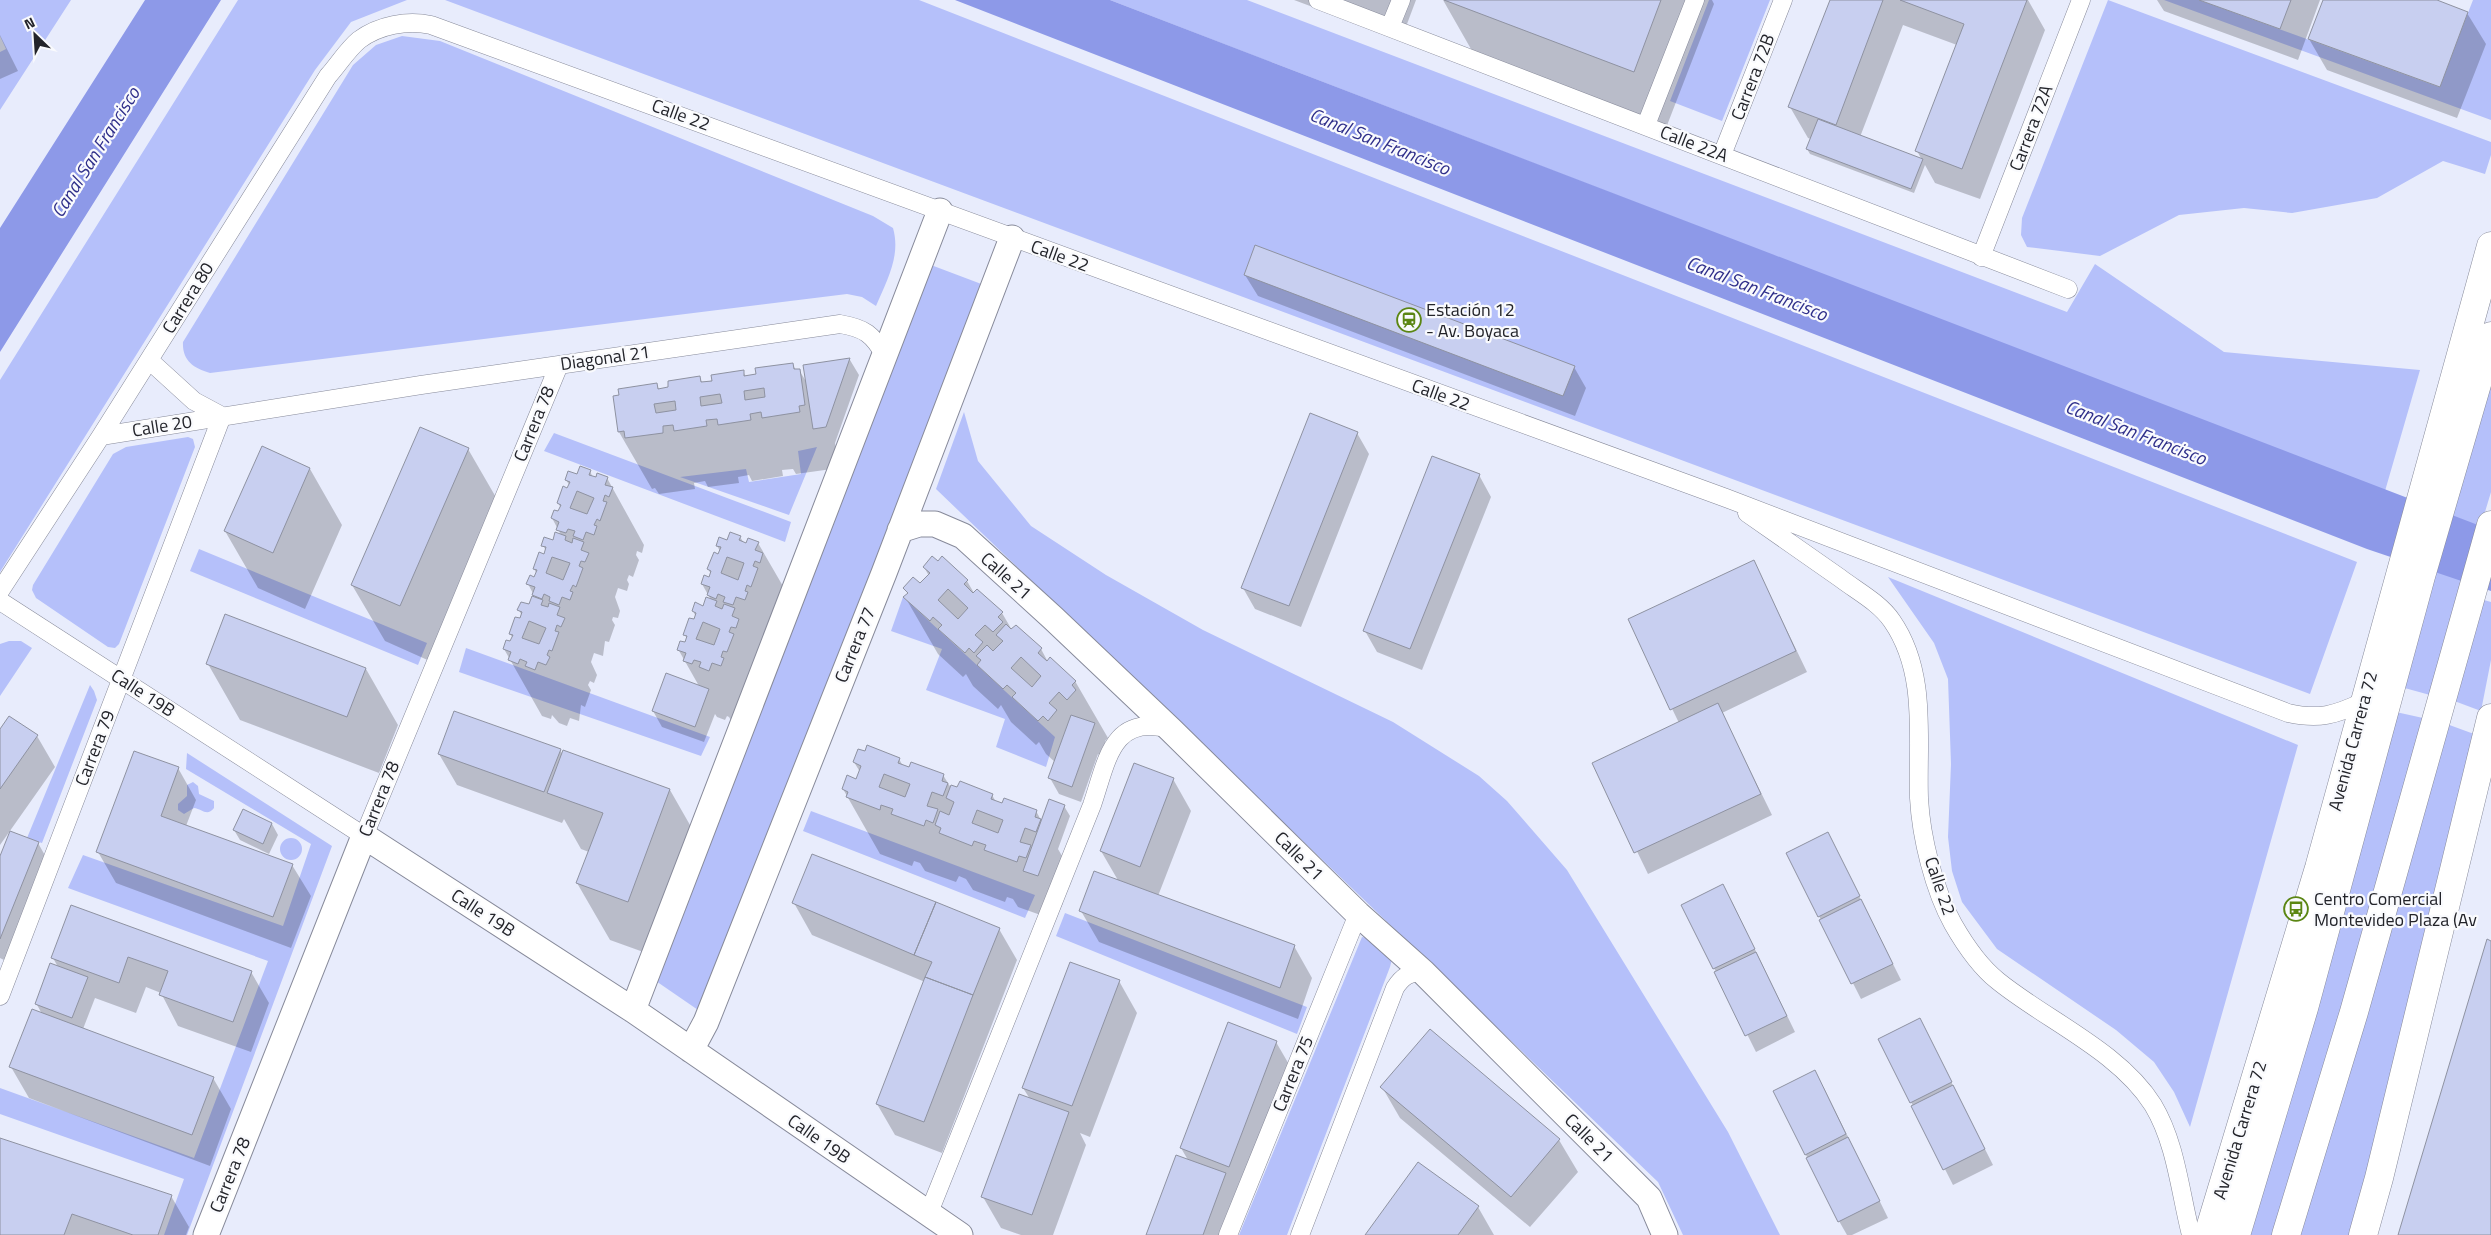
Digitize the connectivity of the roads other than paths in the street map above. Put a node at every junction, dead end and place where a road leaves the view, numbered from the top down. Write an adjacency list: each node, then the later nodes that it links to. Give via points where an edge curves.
1 (1318, 0): 7 (street, Calle 22A)
2 (1401, 0): 7 (street)
3 (1695, 0): 8 (street)
4 (1783, 0): 9 (street, Carrera 72B)
5 (2081, 0): 13 (street, Carrera 72A)
6 (393, 25): 10 (street, Calle 22, via 414,22 431,25); 17 (street, Carrera 80, via 359,41 328,76)
7 (1390, 27): 8 (street, Calle 22A)
8 (1646, 125): 9 (street, Calle 22A)
9 (1722, 155): 13 (street, Calle 22A)
10 (940, 211): 11 (street, Calle 22); 16 (street)
11 (1012, 238): 22 (street, Calle 22); 24 (street, Carrera 77)
12 (2491, 246): 21 (highway, Avenida Carrera 72)
13 (1981, 257): 14 (street, Calle 22A)
14 (2068, 289)
15 (2491, 336): 21 (highway, Avenida Carrera 72)
16 (885, 356): 18 (street, Diagonal 21, via 868,333 858,326 840,324); 38 (street)
17 (149, 360): 19 (street, via 194,401); 20 (street, Carrera 80)
18 (559, 365): 19 (street, Diagonal 21); 32 (street, Carrera 78)
19 (222, 416): 20 (street, Calle 20); 28 (street, Carrera 79)
20 (101, 436): 26 (street, Carrera 80)
21 (2435, 488): 25 (highway, Avenida Carrera 72)
22 (1726, 498): 29 (street, Calle 22, via 2288,713 2332,715); 46 (street, Calle 22, via 1872,601 1891,619 1906,645 1916,688 1920,737 1919,799 1931,868 1952,922 1973,956 1996,980 2131,1078 2152,1105 2167,1134)
23 (2491, 525): 49 (highway, via 2357,1002)
24 (900, 530): 31 (street, Calle 21, via 919,524 935,524 963,536); 39 (street, Carrera 77, via 710,1013)
25 (2411, 574): 29 (highway, Avenida Carrera 72); 33 (highway, Avenida Carrera 72)
26 (0, 591)
27 (0, 600): 28 (street, Calle 19B)
28 (122, 679): 32 (street, Calle 19B); 37 (street, Carrera 79)
29 (2363, 702): 35 (highway, Avenida Carrera 72)
30 (2491, 718): 50 (highway, via 2380,1178)
31 (1171, 730): 34 (street, Calle 21); 40 (street, via 1154,725 1137,726 1115,741)
32 (364, 836): 38 (street, Calle 19B); 41 (street, Carrera 78)
33 (2335, 897): 35 (highway); 48 (highway, Avenida Carrera 72)
34 (1358, 914): 36 (street, Calle 21); 43 (street, Carrera 75)
35 (2301, 926): 47 (highway, Avenida Carrera 72)
36 (1422, 972): 44 (street, via 1407,975 1395,988); 45 (street, Calle 21, via 1649,1198)
37 (0, 996)
38 (633, 1010): 39 (street, Calle 19B)
39 (692, 1050): 40 (street, Calle 19B)
40 (928, 1215): 42 (street, Calle 19B)
41 (206, 1235)
42 (960, 1235)
43 (1228, 1235)
44 (1300, 1235)
45 (1666, 1235)
46 (2191, 1235)
47 (2208, 1235)
48 (2236, 1235)
49 (2286, 1235)
50 (2363, 1235)

